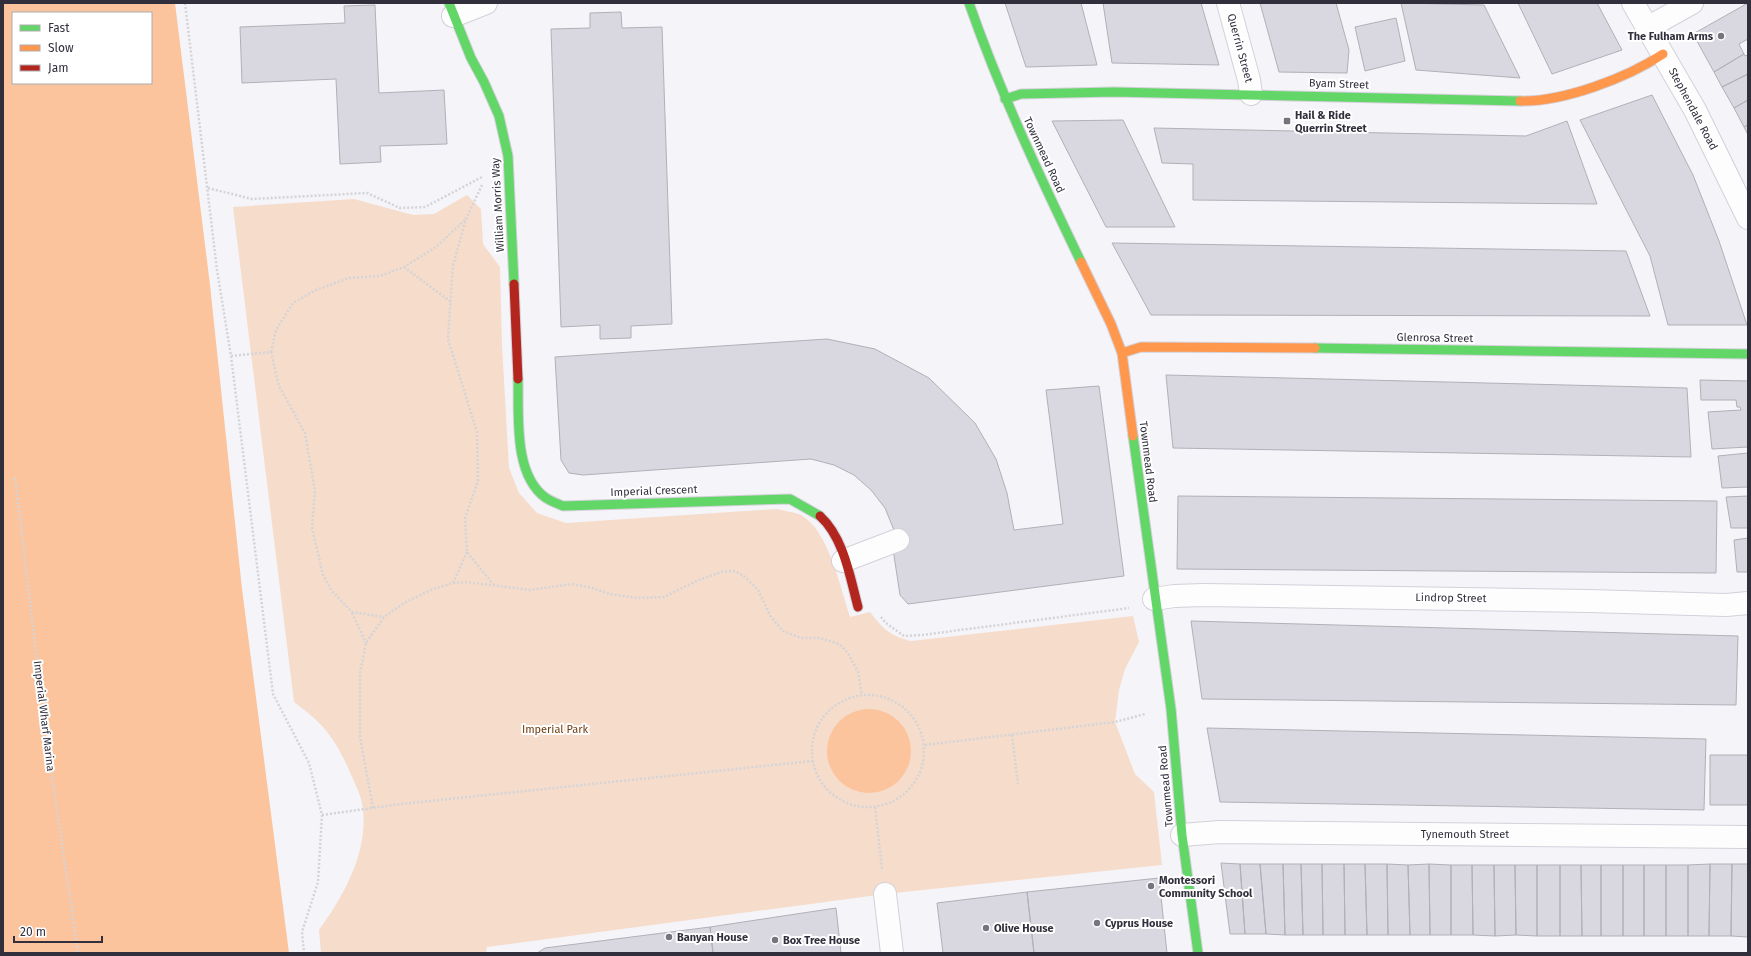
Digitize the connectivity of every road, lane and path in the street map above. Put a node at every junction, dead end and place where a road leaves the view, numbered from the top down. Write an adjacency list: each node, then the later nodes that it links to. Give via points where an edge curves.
1 (185, 3): 12 (path)
2 (486, 3): 7 (street)
3 (969, 3): 11 (street, Townmead Road)
4 (1228, 3): 10 (street, Querrin Street)
5 (1632, 3): 8 (street, Stephendale Road)
6 (1692, 3): 8 (street)
7 (451, 10): 17 (street, William Morris Way, via 499,116 508,156)
8 (1647, 28): 9 (street, Stephendale Road)
9 (1663, 54): 10 (street, Byam Street, via 1648,64 1588,89 1534,101); 13 (street, Stephendale Road, via 1698,116)
10 (1251, 94): 11 (street, Byam Street, via 1041,93 1021,94)
11 (1005, 99): 19 (street, Townmead Road, via 1111,324)
12 (208, 188): 14 (path, via 252,199 367,193 400,208 425,207 486,175); 21 (path, via 217,270)
13 (1748, 218)
14 (466, 219): 15 (path, via 436,247); 16 (path, via 453,265)
15 (404, 267): 16 (path); 18 (path, via 380,276 349,278 316,290 293,303 276,330)
16 (451, 302): 24 (path, via 448,339 477,432 478,481 465,518)
17 (517, 346): 25 (street, Imperial Crescent, via 520,445 532,483 546,498 563,506 790,499 815,512 828,525)
18 (271, 352): 21 (path); 31 (path, via 279,386 304,433 315,492 312,528 323,574 332,592)
19 (1122, 353): 20 (street, Glenrosa Street, via 1141,347 1181,346); 28 (street, Townmead Road)
20 (1748, 354)
21 (231, 356): 42 (path, via 273,694 309,763)
22 (15, 478): 47 (path, Imperial Wharf Marina, via 47,743)
23 (898, 540): 25 (street)
24 (467, 552): 26 (path); 27 (path)
25 (844, 561): 30 (street, Imperial Crescent)
26 (453, 583): 27 (path); 32 (path, via 433,589 404,603)
27 (494, 584): 34 (path, via 530,590 572,584 637,598 664,597 696,581 721,572 735,571 758,590 771,617 783,631 801,638 820,638 839,644 848,653 858,672)
28 (1154, 599): 29 (street, Lindrop Street, via 1204,595 1726,605); 30 (path, via 1132,608 904,636 886,623 872,604); 43 (street, Townmead Road, via 1171,709)
29 (1748, 603)
30 (858, 607)
31 (352, 612): 32 (path); 33 (path)
32 (384, 617): 33 (path)
33 (366, 643): 41 (path, via 360,673 360,737)
34 (862, 695): 37 (path, via 880,695 897,702 910,713 920,728); 38 (path, via 844,700 829,710 818,725 812,743)
35 (1151, 712): 36 (path, via 1115,722)
36 (1012, 735): 37 (path); 39 (path)
37 (925, 745): 40 (path, via 924,763 917,779 906,793 892,802)
38 (812, 761): 40 (path, via 818,778 837,798 858,807); 41 (path)
39 (1018, 784)
40 (875, 807): 45 (path)
41 (373, 808): 42 (path)
42 (322, 815): 48 (path, via 318,882 302,932)
43 (1182, 835): 44 (street, Tynemouth Street, via 1220,832); 50 (street, Townmead Road)
44 (1748, 837)
45 (882, 866)
46 (885, 894): 49 (street)
47 (78, 953)
48 (304, 953)
49 (892, 953)
50 (1198, 953)

